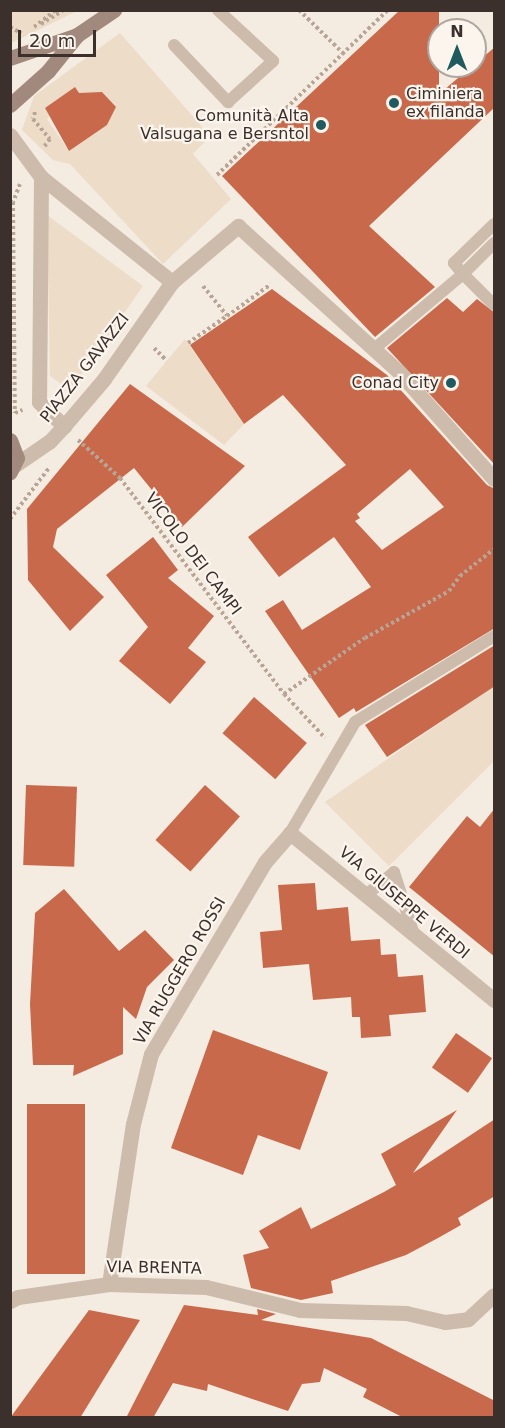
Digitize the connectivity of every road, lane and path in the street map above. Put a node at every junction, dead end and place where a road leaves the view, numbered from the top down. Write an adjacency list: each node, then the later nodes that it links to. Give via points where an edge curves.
1 (56, 10): 6 (path)
2 (114, 10): 7 (main road)
3 (218, 10): 8 (lane, via 273,62 228,102)
4 (299, 10): 9 (path)
5 (388, 10): 9 (path)
6 (24, 34)
7 (77, 35): 10 (main road); 12 (main road, via 48,71)
8 (174, 45)
9 (344, 54): 15 (path)
10 (10, 58)
11 (38, 101): 14 (path, via 33,119 50,140)
12 (10, 105)
13 (10, 135): 16 (street)
14 (42, 149)
15 (217, 176)
16 (41, 177): 21 (street); 31 (street, via 39,402)
17 (19, 185): 30 (path, via 13,202)
18 (495, 224): 20 (lane, via 454,263)
19 (495, 243): 20 (lane)
20 (463, 274): 24 (lane); 28 (lane)
21 (172, 282): 28 (street, PIAZZA GAVAZZI, via 238,226); 31 (street, PIAZZA GAVAZZI)
22 (271, 284): 25 (path)
23 (203, 286): 25 (path)
24 (495, 305)
25 (227, 316): 26 (path)
26 (188, 343)
27 (154, 348): 29 (path)
28 (374, 349): 35 (street)
29 (167, 361)
30 (15, 413)
31 (69, 431): 34 (street, PIAZZA GAVAZZI); 39 (path, VICOLO DEI CAMPI, via 120,478)
32 (10, 440): 34 (main road, via 16,449)
33 (56, 459): 36 (path)
34 (13, 469)
35 (495, 480)
36 (10, 519)
37 (495, 549): 39 (path, via 460,576 449,591 365,638)
38 (495, 636): 40 (lane, via 355,722)
39 (284, 694): 40 (path, VICOLO DEI CAMPI)
40 (338, 752): 41 (lane)
41 (290, 833): 42 (street, VIA GIUSEPPE VERDI); 45 (street, VIA RUGGERO ROSSI, via 265,862 151,1054 133,1124)
42 (366, 895): 43 (street, VIA GIUSEPPE VERDI); 43 (lane, via 394,872)
43 (414, 935): 44 (street, VIA GIUSEPPE VERDI)
44 (495, 1000)
45 (109, 1284): 46 (street, VIA BRENTA, via 206,1287 300,1310 406,1313 445,1322 468,1319); 47 (street, VIA BRENTA)
46 (495, 1295)
47 (13, 1297)

